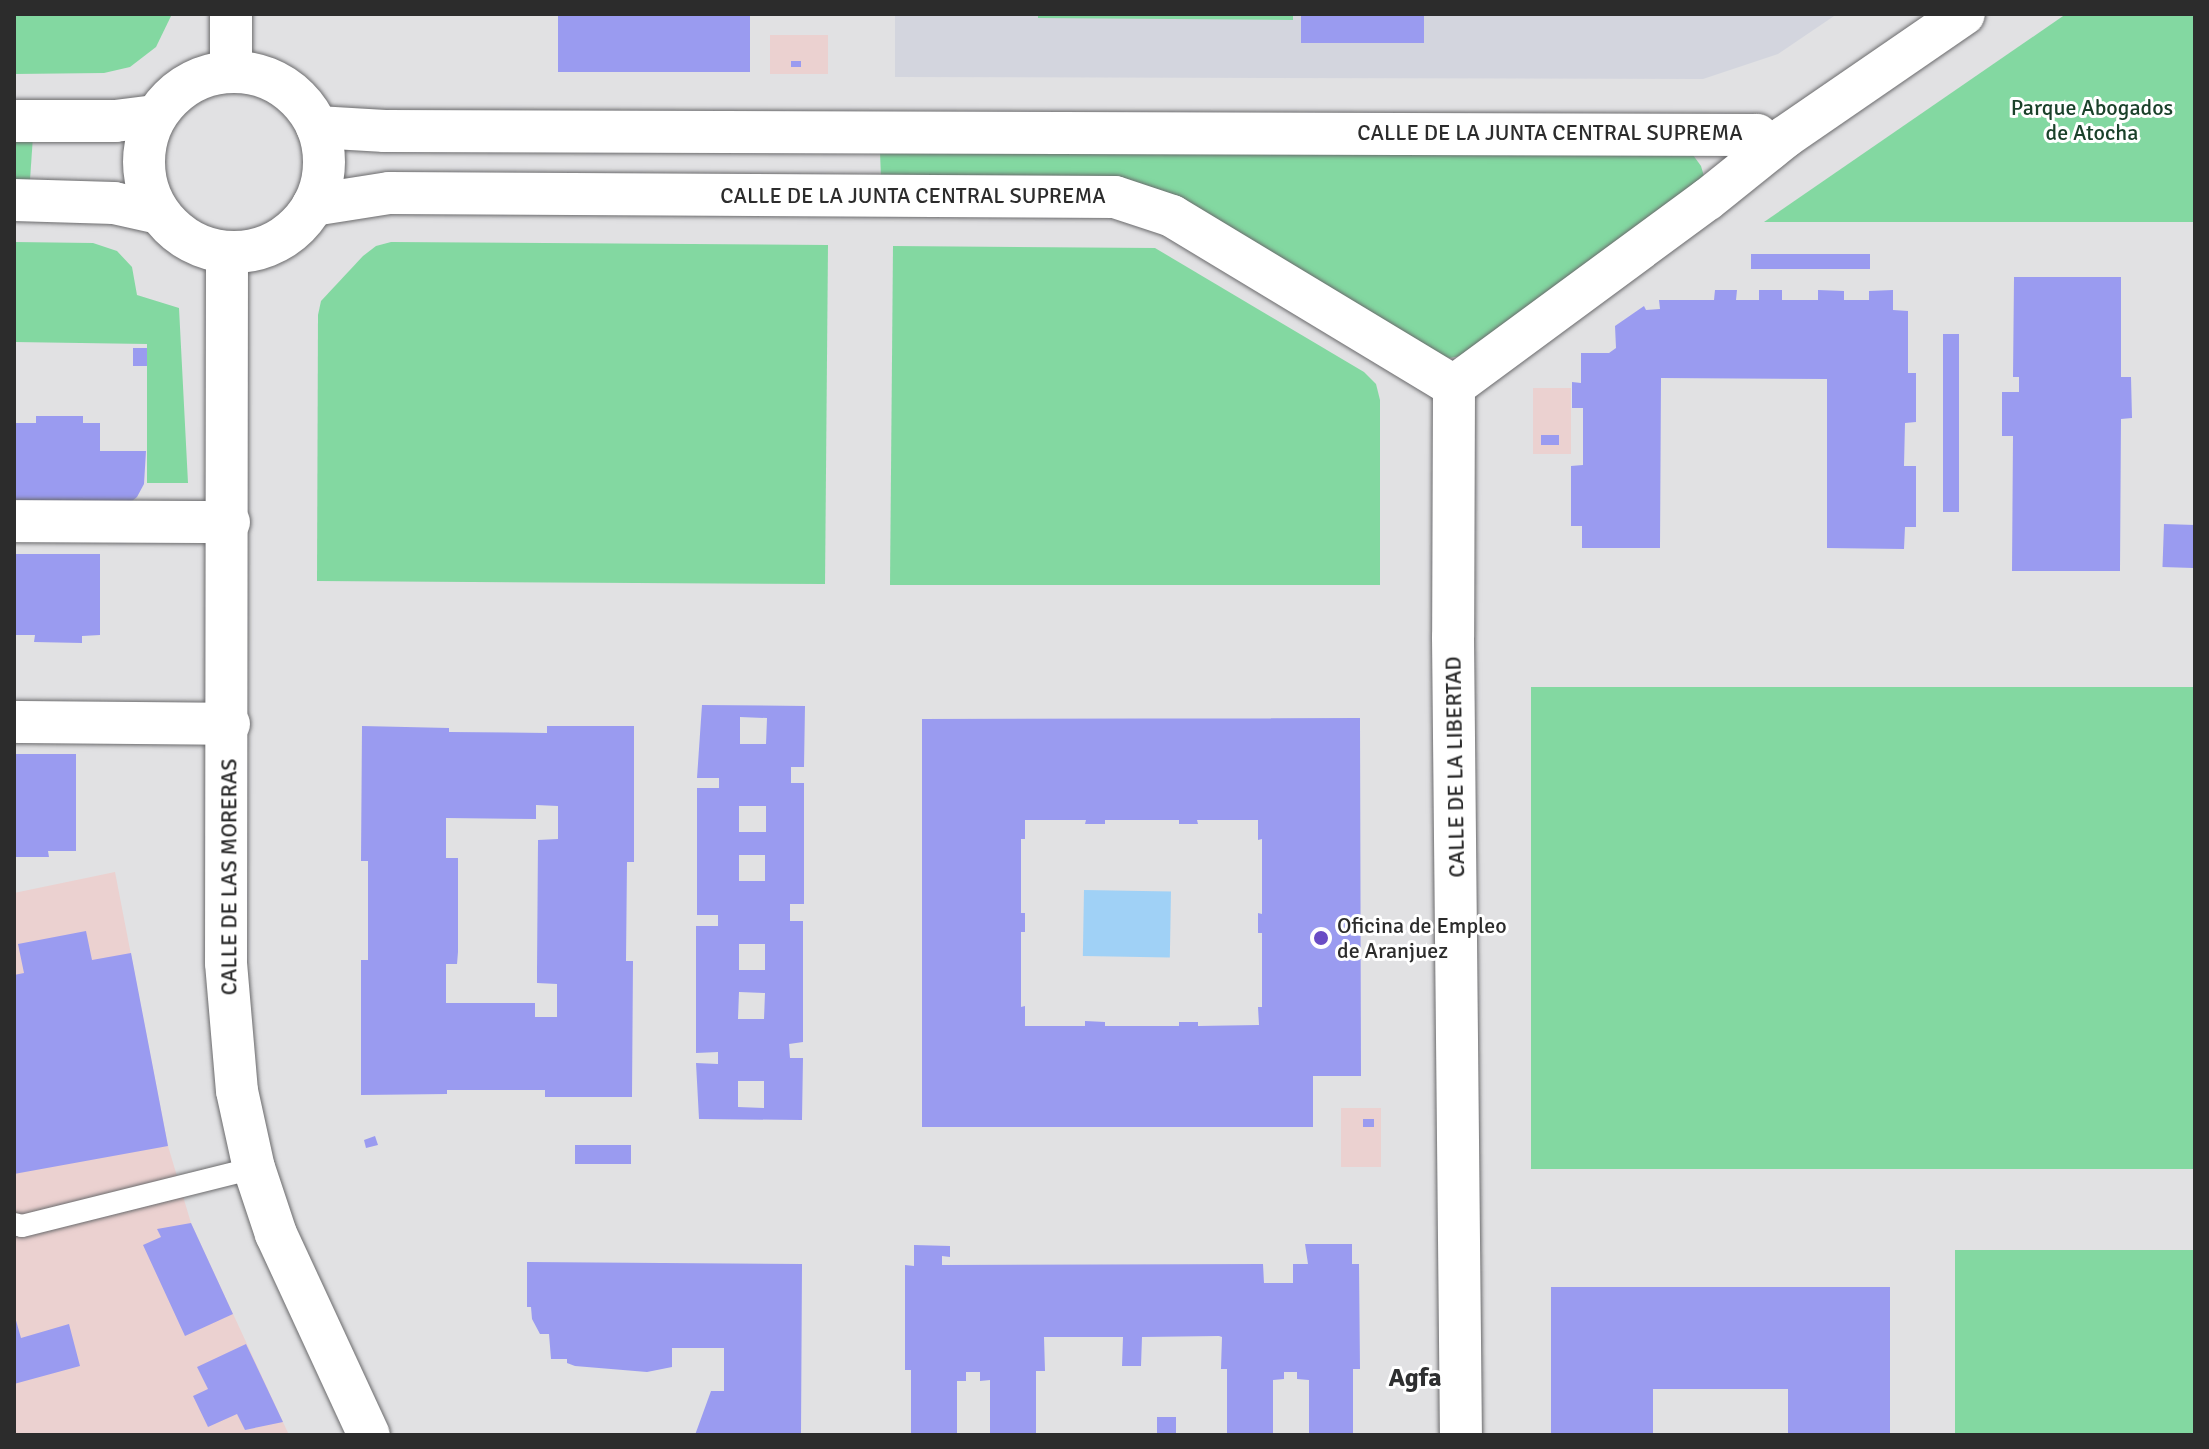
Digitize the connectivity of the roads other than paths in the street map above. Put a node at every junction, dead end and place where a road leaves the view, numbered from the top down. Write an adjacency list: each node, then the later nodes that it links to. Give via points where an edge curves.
1 (231, 14): 3 (street)
2 (1964, 14): 7 (street, CALLE DE LA JUNTA CENTRAL SUPREMA)
3 (231, 71): 4 (street, via 201,77 174,93); 6 (street, via 258,74 283,85)
4 (155, 116): 5 (street); 10 (street, via 143,165)
5 (14, 121)
6 (317, 127): 7 (street, CALLE DE LA JUNTA CENTRAL SUPREMA, via 1757,135); 9 (street, via 324,167)
7 (1769, 150): 12 (street, CALLE DE LA JUNTA CENTRAL SUPREMA)
8 (14, 200): 10 (street, via 114,203)
9 (313, 205): 11 (street, via 298,226 277,241); 12 (street, CALLE DE LA JUNTA CENTRAL SUPREMA, via 389,193 1115,197 1172,216)
10 (159, 213): 11 (street, via 189,241)
11 (227, 253): 14 (street, CALLE DE LAS MORERAS)
12 (1454, 386): 20 (street, CALLE DE LA LIBERTAD)
13 (14, 521): 14 (street)
14 (229, 522): 16 (street, CALLE DE LAS MORERAS)
15 (14, 722): 16 (street)
16 (229, 724): 17 (street, CALLE DE LAS MORERAS, via 226,963 237,1091)
17 (254, 1168): 18 (lane); 19 (street, CALLE DE LAS MORERAS, via 276,1234)
18 (14, 1224)
19 (369, 1435)
20 (1461, 1435)

